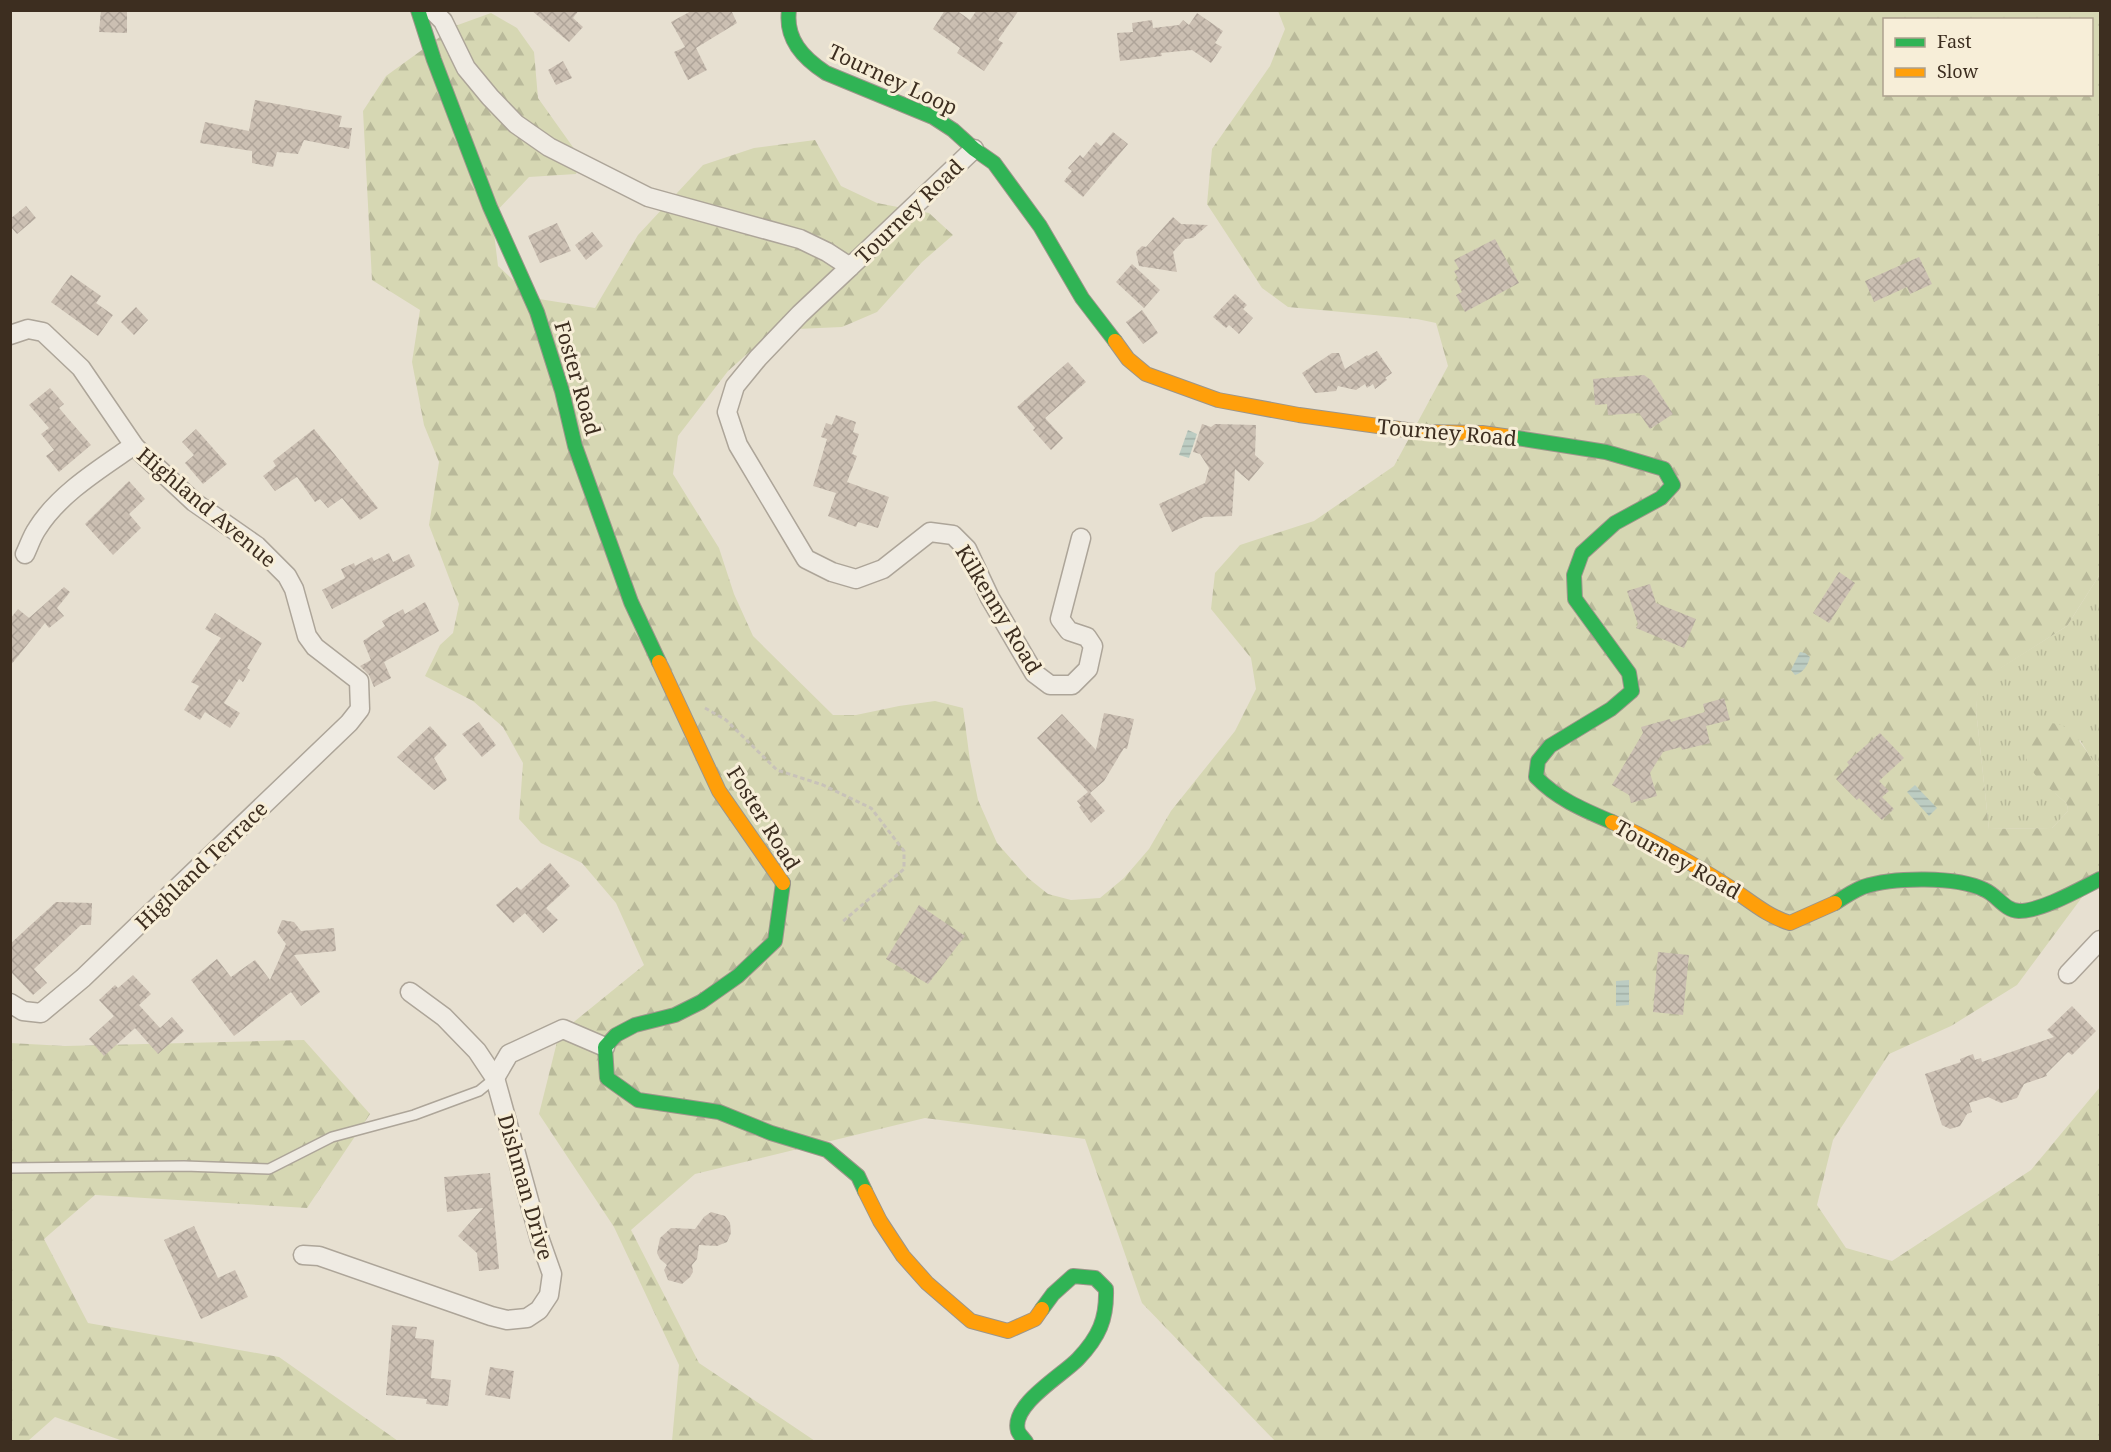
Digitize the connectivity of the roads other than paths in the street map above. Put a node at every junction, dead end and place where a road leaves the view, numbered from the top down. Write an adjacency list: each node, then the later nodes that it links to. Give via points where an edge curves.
1 (418, 10): 16 (street, Foster Road, via 490,207 537,312 575,446 631,602 719,791 784,884 774,941 738,976 701,1002 675,1015 635,1025 616,1035)
2 (432, 10): 5 (street, Tourney Road, via 443,21 466,68 490,97 516,124 549,147 648,197 800,239)
3 (789, 10): 4 (street, Tourney Loop, via 790,32 798,51 812,64 933,117)
4 (974, 149): 5 (street, Tourney Road); 11 (street, Tourney Road, via 994,163 1040,226 1082,298 1128,359 1146,374 1218,400 1299,416 1421,432 1482,433 1606,452 1664,469 1673,485 1662,498 1614,524 1582,553 1574,575 1575,599 1629,673 1632,691 1611,709 1550,746 1538,761 1536,777 1548,790 1630,830 1725,884 1777,919 1790,923 1864,887 1895,882 1941,879 1965,883 1986,890 2010,909 2021,911 2057,901)
5 (850, 267): 8 (street, Kilkenny Road, via 758,358 735,386 728,412 738,445 806,558 856,579 883,569 930,532 953,535 967,549 990,598 1034,673 1050,685 1072,685 1088,669 1093,646 1087,636 1069,631 1060,619)
6 (10, 335): 7 (street, Highland Avenue, via 28,329 43,332 81,368)
7 (135, 447): 9 (street, via 84,480 48,515); 10 (street, Highland Avenue, via 194,502 257,546 286,576 294,589 307,636)
8 (1081, 538)
9 (25, 554)
10 (359, 681): 15 (street, Highland Terrace, via 360,709 349,723 83,978 41,1013 22,1011)
11 (2100, 879)
12 (2100, 940): 13 (street)
13 (2068, 974)
14 (410, 992): 17 (street, Dishman Drive, via 444,1017 477,1051)
15 (10, 1002)
16 (605, 1047): 17 (street, via 563,1029 509,1054); 20 (street, via 607,1078 638,1100 719,1112 827,1150 858,1176 903,1256 971,1322 1008,1330 1035,1319 1053,1294 1073,1276 1095,1278 1106,1289 1106,1311 1078,1359 1033,1396 1020,1412 1018,1428)
17 (495, 1078): 18 (lane, via 479,1091 414,1115 332,1137 269,1169); 19 (street, Dishman Drive, via 552,1274 549,1294 539,1310 527,1318 507,1320 319,1256)
18 (10, 1168)
19 (303, 1255)
20 (1026, 1442)

